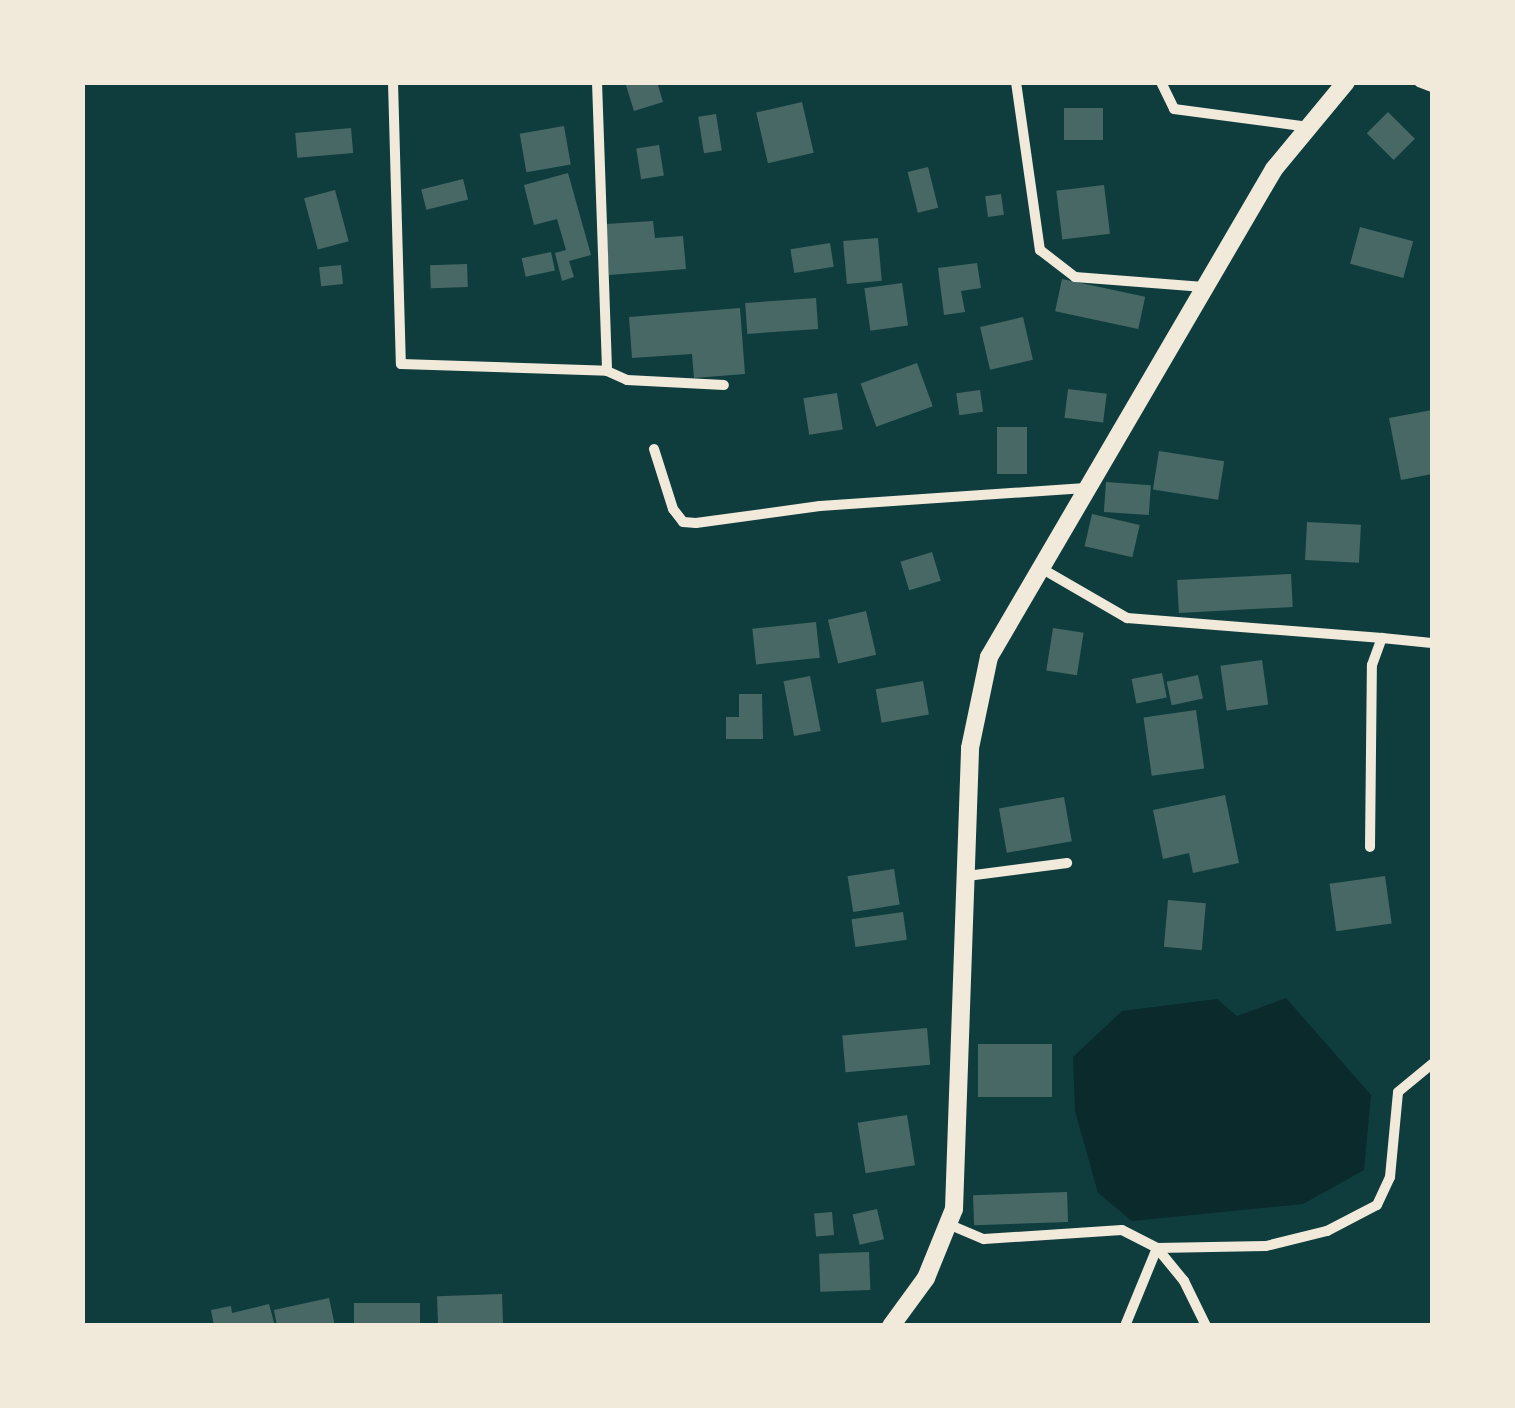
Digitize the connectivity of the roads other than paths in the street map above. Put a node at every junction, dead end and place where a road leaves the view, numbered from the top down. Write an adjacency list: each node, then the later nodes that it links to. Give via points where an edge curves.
1 (393, 82): 11 (street, via 401,364)
2 (597, 82): 11 (street)
3 (1016, 82): 10 (street, via 1040,250 1075,277)
4 (1162, 82): 9 (street, via 1174,110)
5 (1346, 82): 8 (main road)
6 (1419, 82): 7 (street)
7 (1432, 87)
8 (1330, 92): 9 (main road)
9 (1310, 127): 10 (main road, via 1274,169)
10 (1204, 287): 14 (main road)
11 (607, 372): 12 (street, via 627,380)
12 (724, 385)
13 (654, 449): 14 (street, via 672,509 683,522)
14 (1085, 488): 15 (main road)
15 (1038, 566): 16 (street, via 1126,618); 20 (main road, via 988,657 970,748)
16 (1382, 638): 17 (street); 18 (street, via 1372,666)
17 (1432, 643)
18 (1370, 848)
19 (1068, 863): 20 (street)
20 (967, 876): 22 (main road, via 961,1137)
21 (1432, 1064): 23 (street, via 1398,1092 1390,1177 1377,1205 1327,1232 1266,1246)
22 (948, 1224): 23 (street, via 984,1239 1122,1230); 24 (main road, via 926,1278)
23 (1157, 1248): 25 (street); 26 (street, via 1184,1280)
24 (891, 1326)
25 (1124, 1326)
26 (1206, 1326)

